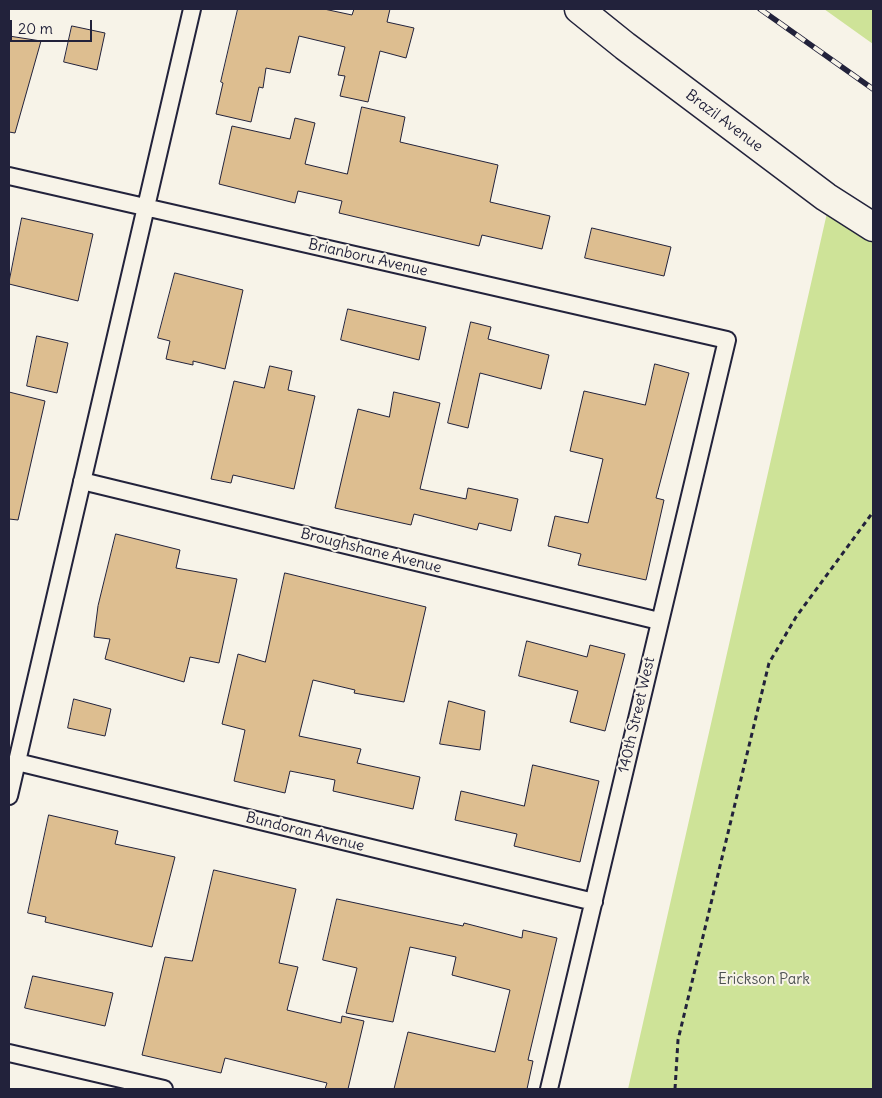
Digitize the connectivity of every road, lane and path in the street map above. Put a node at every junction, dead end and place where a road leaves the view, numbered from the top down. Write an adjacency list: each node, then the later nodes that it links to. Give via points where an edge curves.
1 (192, 9): 4 (lane)
2 (579, 9): 5 (street, Brazil Avenue, via 826,198)
3 (9, 176): 4 (lane, Brianboru Avenue)
4 (146, 207): 6 (lane, Brianboru Avenue); 7 (lane)
5 (873, 227)
6 (727, 340): 9 (lane, 140th Street West)
7 (82, 481): 9 (lane, Broughshane Avenue); 10 (lane)
8 (873, 512): 16 (path, via 796,617 769,663 678,1040)
9 (659, 621): 12 (lane, 140th Street West)
10 (17, 762): 11 (lane); 12 (lane, Bundoran Avenue)
11 (9, 796)
12 (594, 902): 15 (lane, 140th Street West)
13 (9, 1053): 14 (lane)
14 (164, 1089)
15 (549, 1089)
16 (675, 1089)

